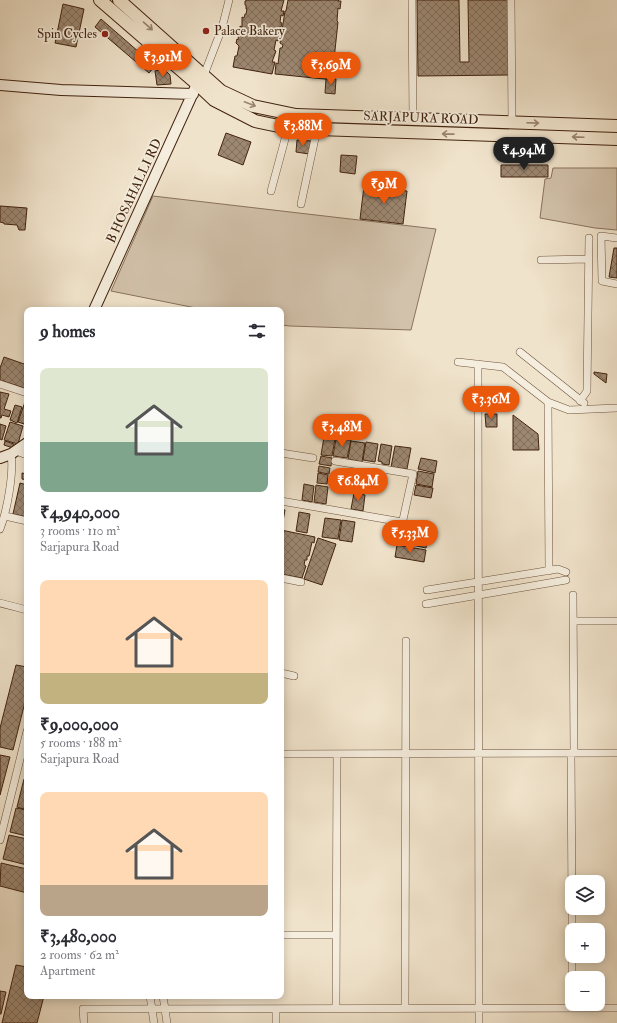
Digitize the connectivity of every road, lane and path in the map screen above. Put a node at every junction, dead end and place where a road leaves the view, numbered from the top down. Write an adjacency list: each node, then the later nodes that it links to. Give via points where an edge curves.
1 (100, 0): 6 (main road, SARJAPURA ROAD)
2 (119, 0): 6 (main road, SARJAPURA ROAD, one-way to 6)
3 (229, 0): 6 (street, via 222,28)
4 (412, 0): 8 (street)
5 (511, 0): 9 (street)
6 (198, 84): 7 (street, via 61,90); 8 (main road, SARJAPURA ROAD, one-way to 8, via 221,91 253,106 296,115); 11 (main road, SARJAPURA ROAD, via 214,100 255,121); 21 (street, B HOSAHALLI RD)
7 (0, 85)
8 (413, 120): 9 (main road, SARJAPURA ROAD)
9 (512, 122): 10 (main road, SARJAPURA ROAD, one-way to 10)
10 (617, 126)
11 (288, 128): 12 (main road, SARJAPURA ROAD); 14 (street)
12 (317, 129): 13 (main road, SARJAPURA ROAD, one-way to 12); 15 (street)
13 (617, 139)
14 (271, 192)
15 (301, 204)
16 (589, 238): 18 (street)
17 (617, 238): 20 (street, via 601,236 602,281)
18 (589, 259): 19 (street); 27 (street, via 586,391)
19 (541, 260)
20 (617, 284)
21 (95, 307)
22 (520, 352): 27 (street)
23 (458, 362): 24 (street)
24 (478, 364): 28 (street, via 503,367); 49 (street)
25 (0, 384): 26 (street)
26 (24, 392)
27 (580, 401): 29 (street)
28 (548, 402): 29 (street, via 569,410); 44 (street)
29 (590, 408): 30 (street)
30 (617, 408)
31 (24, 445): 32 (street)
32 (13, 453): 34 (street); 35 (street); 39 (street)
33 (284, 453): 36 (street)
34 (24, 455)
35 (0, 458)
36 (313, 458)
37 (336, 461): 41 (street, via 413,474)
38 (284, 502): 41 (street)
39 (5, 516): 40 (street); 42 (street)
40 (24, 520)
41 (402, 522): 43 (street)
42 (0, 529)
43 (399, 538)
44 (549, 571): 45 (street, via 558,569); 49 (street)
45 (566, 572)
46 (284, 579): 48 (street)
47 (566, 580): 51 (street)
48 (301, 582)
49 (477, 582): 50 (street); 51 (street)
50 (428, 590)
51 (478, 595): 54 (street); 62 (street)
52 (573, 596): 56 (street)
53 (0, 603): 55 (street)
54 (426, 604)
55 (24, 609)
56 (574, 621): 57 (street); 63 (street)
57 (617, 621)
58 (406, 640): 67 (street)
59 (284, 674): 60 (street)
60 (294, 676)
61 (24, 743): 68 (street)
62 (478, 753): 63 (street); 67 (street); 77 (street)
63 (573, 753): 64 (street); 69 (street)
64 (617, 753)
65 (284, 754): 66 (street)
66 (337, 754): 67 (street); 71 (street)
67 (406, 754): 76 (street)
68 (0, 840)
69 (572, 875)
70 (284, 935): 71 (street)
71 (336, 935): 82 (street)
72 (150, 999): 79 (street)
73 (163, 999): 80 (street)
74 (565, 1006): 77 (street)
75 (605, 1007): 78 (street)
76 (405, 1008): 77 (street); 82 (street)
77 (479, 1008): 87 (street)
78 (617, 1008)
79 (152, 1009): 80 (street); 83 (street, via 83,1009); 84 (street)
80 (165, 1009): 81 (street); 85 (street)
81 (276, 1009): 82 (street); 86 (street)
82 (336, 1009)
83 (84, 1023)
84 (154, 1023)
85 (167, 1023)
86 (276, 1023)
87 (479, 1023)

